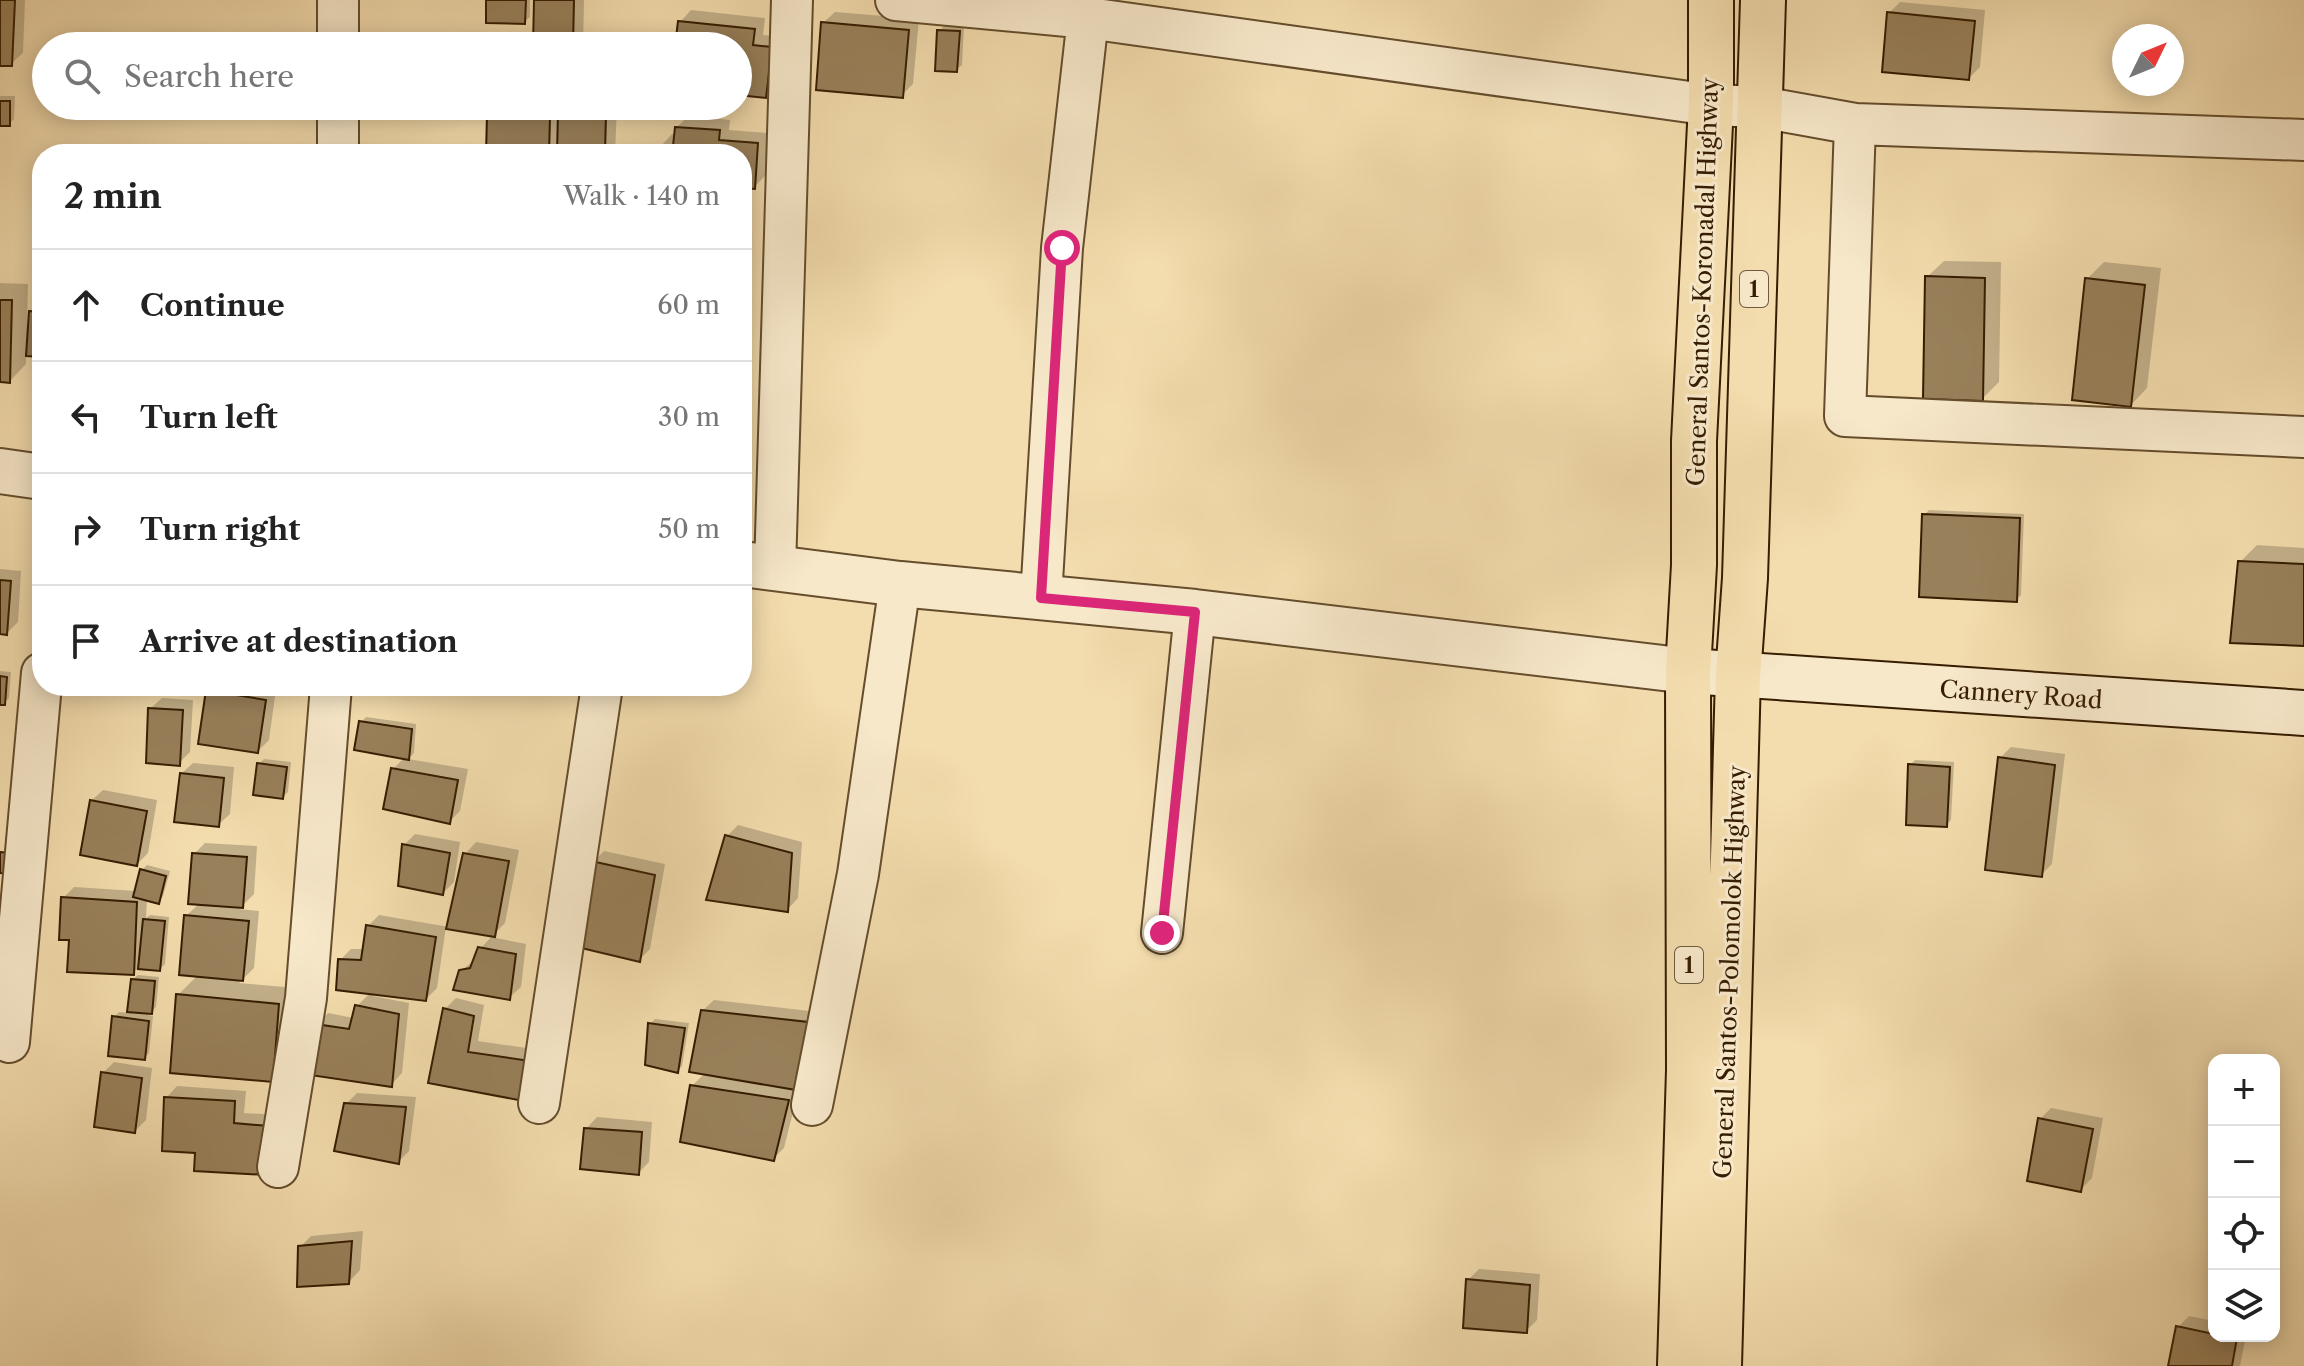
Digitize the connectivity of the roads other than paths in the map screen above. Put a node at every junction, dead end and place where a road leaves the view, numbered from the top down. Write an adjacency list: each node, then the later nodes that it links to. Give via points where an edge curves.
1 (338, 0): 7 (street)
2 (792, 0): 17 (street)
3 (896, 0): 6 (street)
4 (1711, 0): 8 (highway, General Santos-Koronadal Highway / 1)
5 (1763, 0): 9 (highway, 1)
6 (1088, 18): 8 (street); 19 (street, via 1062,248)
7 (338, 32)
8 (1711, 105): 9 (street); 21 (highway, General Santos-Koronadal Highway / 1)
9 (1761, 107): 11 (street); 22 (highway, General Santos-Polomolok Highway / 1)
10 (338, 120): 13 (street)
11 (1855, 124): 12 (street); 14 (street, via 1845,416)
12 (2304, 140)
13 (338, 144)
14 (2304, 437)
15 (0, 471): 16 (street)
16 (32, 476)
17 (758, 566): 18 (street, Cannery Road)
18 (900, 584): 19 (street, Cannery Road); 30 (street, via 858,874)
19 (1041, 598): 20 (street, Cannery Road)
20 (1195, 612): 21 (street, Cannery Road); 27 (street)
21 (1688, 671): 22 (street, Cannery Road); 32 (highway, 1, via 1689,1070)
22 (1738, 676): 26 (street, Cannery Road); 33 (highway, General Santos-Polomolok Highway / 1)
23 (40, 696): 28 (street)
24 (330, 696): 31 (street, via 306,998)
25 (600, 696): 29 (street)
26 (2304, 713)
27 (1162, 933)
28 (9, 1042)
29 (539, 1103)
30 (812, 1105)
31 (278, 1167)
32 (1680, 1366)
33 (1719, 1366)

